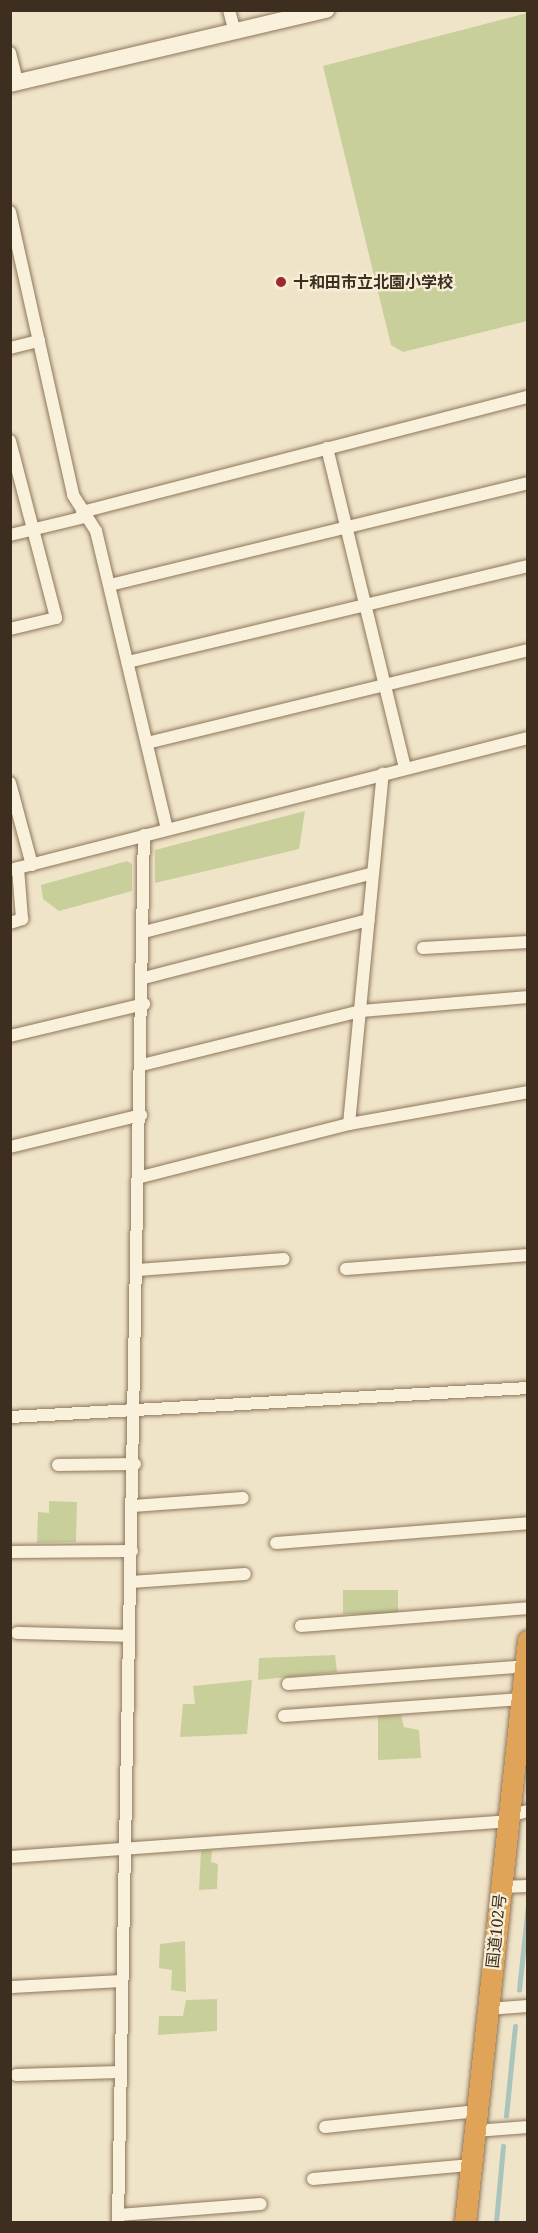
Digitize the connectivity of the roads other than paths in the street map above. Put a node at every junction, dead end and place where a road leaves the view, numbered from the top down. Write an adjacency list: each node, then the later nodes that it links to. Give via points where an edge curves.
1 (229, 10): 3 (street)
2 (315, 12): 3 (street)
3 (235, 32): 5 (street)
4 (10, 54): 5 (street)
5 (14, 83)
6 (10, 213): 7 (street)
7 (15, 250): 8 (street)
8 (39, 341): 9 (street); 14 (street, via 73,495)
9 (10, 348)
10 (528, 397): 12 (street)
11 (10, 441): 16 (street)
12 (327, 448): 14 (street); 15 (street)
13 (528, 483): 15 (street)
14 (84, 515): 16 (street); 19 (street, via 96,531)
15 (346, 527): 19 (street); 20 (street)
16 (34, 530): 17 (street); 21 (street, via 56,618)
17 (10, 535)
18 (528, 566): 20 (street)
19 (110, 585): 23 (street)
20 (366, 608): 23 (street); 24 (street)
21 (10, 629)
22 (528, 650): 24 (street)
23 (128, 662): 26 (street)
24 (386, 685): 26 (street); 27 (street)
25 (528, 738): 27 (street)
26 (147, 742): 30 (street)
27 (405, 767): 28 (street)
28 (383, 774): 30 (street); 34 (street)
29 (10, 783): 32 (street)
30 (167, 828): 31 (street)
31 (144, 835): 32 (street); 37 (street)
32 (32, 865): 33 (street)
33 (14, 869): 36 (street, via 22,919)
34 (373, 873): 35 (street); 37 (street)
35 (369, 920): 40 (street); 43 (street)
36 (10, 923)
37 (144, 932): 40 (street)
38 (528, 942): 39 (street)
39 (423, 948)
40 (144, 978): 42 (street)
41 (528, 997): 43 (street)
42 (144, 1004): 44 (street); 45 (street)
43 (361, 1011): 45 (street); 48 (street)
44 (10, 1036)
45 (142, 1065): 47 (street)
46 (528, 1092): 48 (street)
47 (141, 1115): 49 (street); 50 (street)
48 (349, 1124): 50 (street)
49 (10, 1147)
50 (141, 1177): 54 (street)
51 (528, 1256): 53 (street)
52 (284, 1259): 54 (street)
53 (346, 1269)
54 (138, 1270): 56 (street)
55 (528, 1388): 56 (street)
56 (135, 1409): 57 (street); 58 (street)
57 (10, 1417)
58 (135, 1464): 59 (street); 61 (street)
59 (58, 1465)
60 (243, 1498): 61 (street)
61 (133, 1506): 64 (street)
62 (528, 1523): 63 (street)
63 (276, 1543)
64 (132, 1551): 65 (street); 67 (street)
65 (10, 1552)
66 (245, 1574): 67 (street)
67 (131, 1582): 71 (street)
68 (528, 1608): 69 (street)
69 (301, 1626)
70 (18, 1633): 71 (street)
71 (129, 1636): 78 (street)
72 (528, 1640): 73 (highway, 国道102号)
73 (526, 1666): 74 (street); 75 (highway, 国道102号)
74 (288, 1683)
75 (521, 1699): 76 (street); 77 (highway, 国道102号)
76 (284, 1716)
77 (515, 1816): 78 (street); 81 (highway, 国道102号)
78 (124, 1847): 79 (street); 82 (street)
79 (10, 1857)
80 (528, 1886): 81 (street)
81 (501, 1887): 85 (highway, 国道102号)
82 (122, 1981): 83 (street); 86 (street)
83 (12, 1988)
84 (528, 2006): 85 (street)
85 (488, 2009): 88 (highway, 国道102号)
86 (120, 2072): 87 (street); 94 (street)
87 (16, 2075)
88 (476, 2121): 89 (street); 90 (street); 91 (highway, 国道102号)
89 (325, 2127)
90 (528, 2127)
91 (471, 2165): 92 (street); 95 (highway, 国道102号)
92 (313, 2179)
93 (261, 2204): 94 (street)
94 (118, 2219)
95 (465, 2223)

